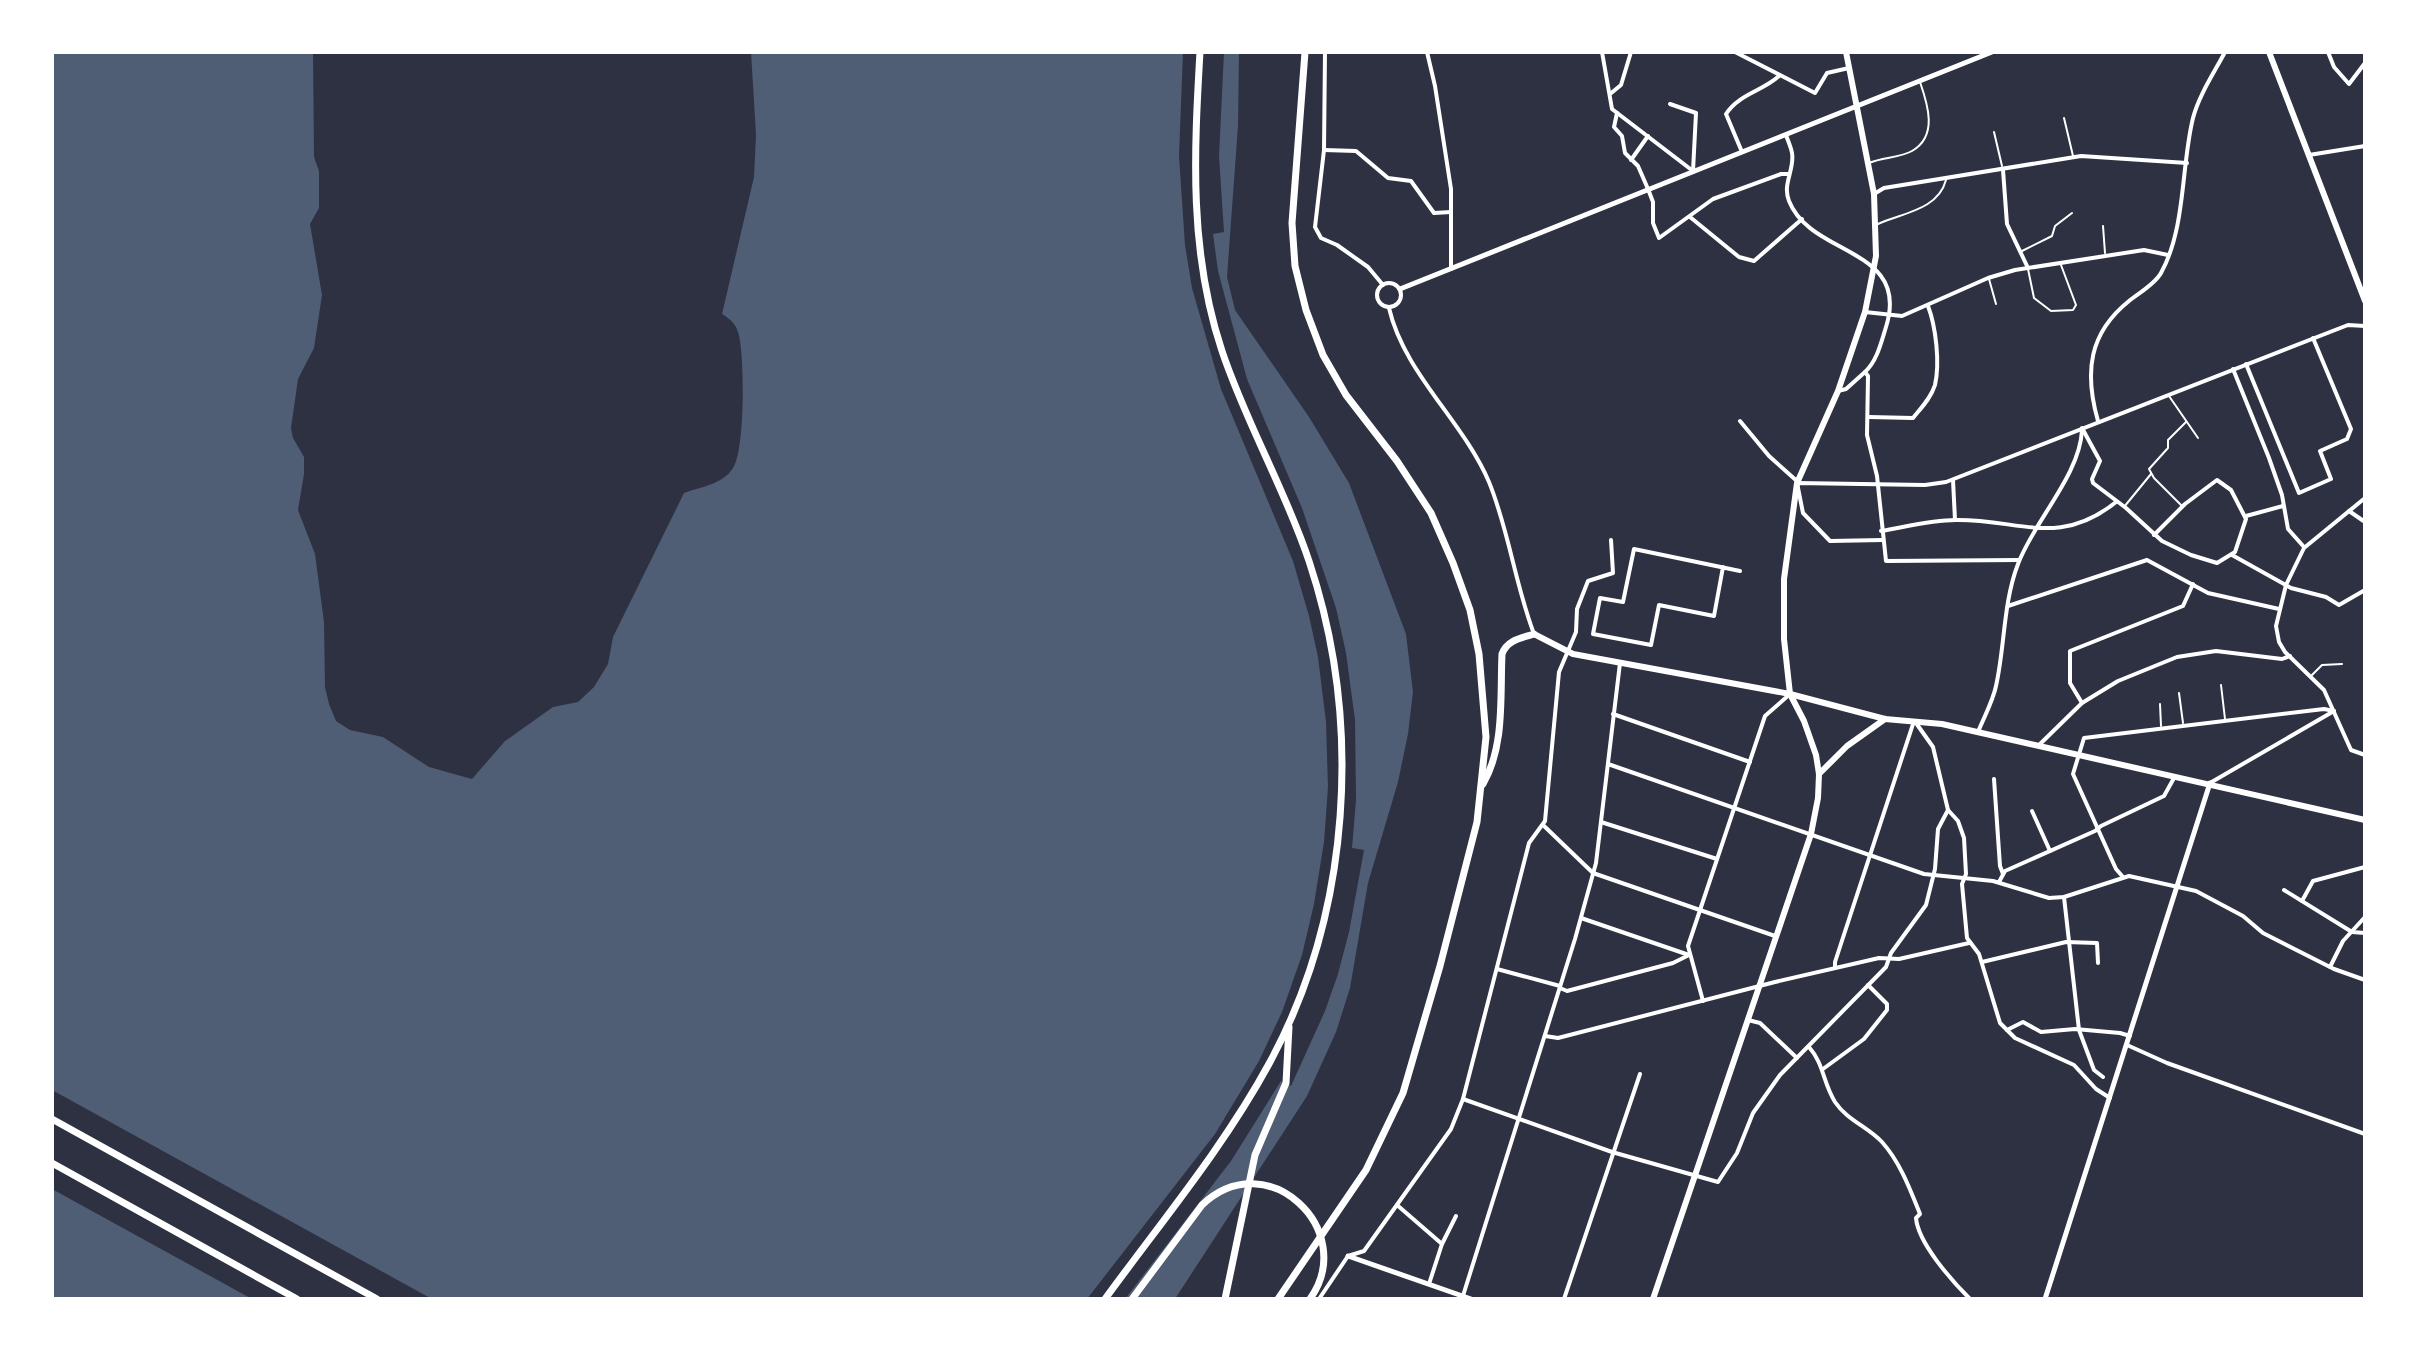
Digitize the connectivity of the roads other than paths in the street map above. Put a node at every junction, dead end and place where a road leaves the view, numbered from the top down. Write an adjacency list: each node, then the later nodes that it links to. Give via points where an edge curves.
1 (1200, 52): 174 (main road, via 1194,161 1206,289 1222,350 1310,564 1337,700 1342,767 1338,842 1323,929)
2 (1305, 52): 130 (main road, via 1292,223 1299,281 1323,355 1431,513 1453,563 1479,654 1486,737)
3 (1325, 52): 26 (street)
4 (1427, 52): 39 (street)
5 (1602, 52): 17 (street)
6 (1631, 52): 17 (street, via 1621,85)
7 (1735, 52): 15 (street)
8 (1846, 52): 14 (main road)
9 (1992, 52): 16 (street)
10 (2225, 52): 32 (street, via 2193,117)
11 (2269, 52): 28 (main road)
12 (2328, 52): 13 (street, via 2349,84)
13 (2365, 63)
14 (1849, 68): 15 (street, via 1827,73 1815,93); 19 (main road)
15 (1779, 76): 27 (street, via 1733,103 1726,114)
16 (1919, 81): 19 (street); 31 (lane, via 1930,126 1924,139 1911,152)
17 (1609, 95): 20 (street)
18 (1670, 104): 34 (street, via 1696,113)
19 (1856, 106): 23 (street); 31 (main road)
20 (1617, 113): 24 (street); 30 (street, via 1614,127)
21 (2064, 118): 29 (lane)
22 (1994, 132): 33 (lane)
23 (1785, 135): 27 (street); 35 (street, via 1793,155)
24 (1648, 136): 30 (street); 34 (street)
25 (2365, 146): 28 (street)
26 (1324, 150): 39 (street, via 1356,151 1388,178 1411,181 1434,213); 53 (street, via 1315,227 1321,238 1368,267)
27 (1742, 152): 34 (street)
28 (2309, 155): 55 (main road)
29 (2073, 158): 32 (street); 33 (street)
30 (1631, 160): 37 (street)
31 (1868, 163): 38 (main road)
32 (2187, 163): 46 (street)
33 (2003, 170): 36 (street); 45 (street, via 2007,224)
34 (1693, 171): 37 (street)
35 (1788, 174): 41 (street, via 1713,199); 42 (street, via 1789,201)
36 (1947, 178): 38 (street); 43 (lane, via 1935,198 1914,213)
37 (1648, 189): 41 (street, via 1659,238); 51 (street)
38 (1874, 194): 43 (main road)
39 (1451, 212): 51 (street)
40 (2072, 213): 45 (lane, via 2055,226 2052,236)
41 (1690, 217): 42 (street, via 1739,257 1754,261)
42 (1802, 219): 49 (street)
43 (1875, 226): 49 (main road)
44 (2103, 226): 47 (lane)
45 (2019, 252): 50 (street)
46 (2168, 255): 47 (street, via 2144,250); 70 (street, via 2160,276 2113,314 2096,339 2093,404)
47 (2106, 257): 48 (street)
48 (2061, 263): 50 (street); 50 (lane, via 2076,305 2073,310 2051,311 2034,298)
49 (1874, 267): 59 (main road); 60 (street, via 1888,286)
50 (2028, 268): 52 (street)
51 (1451, 269): 54 (street)
52 (1988, 278): 56 (lane); 57 (street)
53 (1383, 285): 54 (street); 58 (street, via 1377,299)
54 (1400, 289): 58 (street, via 1399,303)
55 (2365, 301)
56 (1996, 304)
57 (1928, 306): 60 (street); 68 (street, via 1936,352 1935,384 1927,401 1913,418)
58 (1389, 308): 102 (street, via 1395,331 1488,480)
59 (1865, 312): 60 (street); 66 (main road)
60 (1889, 316): 65 (street, via 1878,352)
61 (2365, 326): 62 (street, via 2348,325)
62 (2313, 338): 63 (street); 63 (street, via 2351,429 2347,439 2320,451 2331,479 2299,493)
63 (2246, 364): 64 (street)
64 (2233, 369): 67 (street); 81 (street)
65 (1865, 372): 66 (street); 68 (street)
66 (1838, 391): 76 (main road)
67 (2168, 394): 70 (street); 71 (lane)
68 (1869, 417): 77 (street, via 1867,435)
69 (1740, 421): 76 (street)
70 (2098, 421): 72 (street)
71 (2186, 422): 73 (lane); 74 (lane, via 2168,440)
72 (2082, 428): 75 (street); 79 (street, via 2100,461 2093,483); 87 (street, via 2068,472)
73 (2198, 438)
74 (2151, 473): 80 (lane); 82 (lane)
75 (1953, 480): 77 (street); 85 (street)
76 (1798, 482): 77 (street); 91 (street, via 1803,513 1830,541); 110 (main road, via 1784,579)
77 (1877, 485): 88 (street)
78 (2365, 498): 83 (street)
79 (2116, 502): 82 (street); 87 (street, via 2081,523)
80 (2183, 506): 84 (street, via 2217,480 2231,490); 89 (street)
81 (2283, 506): 84 (street); 92 (street, via 2288,529)
82 (2124, 507): 89 (street)
83 (2349, 511): 86 (street); 92 (street)
84 (2246, 516): 93 (street)
85 (1955, 520): 87 (street); 88 (street)
86 (2365, 522)
87 (2036, 529): 94 (street)
88 (1881, 531): 91 (street)
89 (2154, 535): 93 (street, via 2217,563)
90 (1611, 540): 103 (street, via 1613,573 1588,581)
91 (1883, 540): 94 (street, via 1886,561)
92 (2304, 548): 98 (street)
93 (2232, 555): 98 (street)
94 (2019, 560): 100 (street)
95 (1723, 567): 95 (street, via 1634,549 1623,602 1600,598 1593,634 1651,645 1659,605 1714,616); 96 (street)
96 (1740, 571)
97 (2193, 584): 100 (street, via 2147,560); 101 (street, via 2208,593); 111 (street, via 2183,606 2070,651 2070,683)
98 (2286, 585): 99 (street, via 2339,605); 101 (street)
99 (2365, 590)
100 (2008, 606): 120 (street, via 1996,689)
101 (2279, 609): 104 (street, via 2279,642)
102 (1534, 634): 103 (main road); 130 (main road, via 1510,642 1502,654 1498,741)
103 (1568, 652): 105 (main road); 136 (street, via 1559,672)
104 (2290, 656): 107 (street); 111 (street, via 2194,653 2118,681)
105 (1620, 663): 110 (main road); 114 (street)
106 (2342, 664): 107 (lane, via 2322,665)
107 (2310, 677): 113 (street)
108 (2221, 685): 116 (lane)
109 (2179, 693): 118 (lane)
110 (1790, 694): 115 (main road); 124 (street, via 1765,716); 126 (main road)
111 (2082, 703): 121 (street)
112 (2160, 704): 119 (lane)
113 (2334, 711): 116 (street); 122 (street, via 2351,750); 129 (street)
114 (1613, 714): 124 (street); 125 (street)
115 (1885, 719): 117 (main road); 126 (main road)
116 (2225, 719): 118 (street)
117 (1914, 721): 120 (main road); 132 (street, via 1933,747); 140 (street)
118 (2183, 725): 119 (street)
119 (2161, 729): 123 (street, via 2084,738)
120 (1978, 733): 121 (main road)
121 (2037, 747): 123 (main road)
122 (2365, 755)
123 (2077, 756): 127 (main road); 137 (street, via 2073,774)
124 (1750, 762): 131 (street)
125 (1608, 764): 131 (street); 135 (street)
126 (1819, 774): 138 (main road)
127 (2175, 776): 129 (main road); 137 (street, via 2164,796)
128 (1994, 779): 144 (street)
129 (2210, 783): 134 (main road); 149 (street)
130 (1482, 786): 204 (main road, via 1444,953 1403,1093 1366,1170)
131 (1735, 808): 138 (street); 141 (street)
132 (1948, 810): 145 (street, via 1938,829); 147 (street, via 1964,838)
133 (2032, 811): 139 (street)
134 (2365, 820)
135 (1601, 822): 141 (street); 143 (street)
136 (1543, 825): 143 (street); 167 (street, via 1529,843)
137 (2098, 829): 139 (street); 146 (street)
138 (1811, 834): 140 (street); 158 (main road)
139 (2050, 851): 144 (street)
140 (1871, 854): 145 (street); 166 (street)
141 (1718, 859): 153 (street)
142 (2365, 867): 152 (street, via 2313,881)
143 (1593, 873): 153 (street); 155 (street)
144 (2003, 874): 148 (street)
145 (1933, 875): 147 (street); 162 (street, via 1926,905)
146 (2123, 877): 149 (street); 151 (street)
147 (1964, 878): 148 (street); 160 (street)
148 (1999, 882): 151 (street, via 2049,898)
149 (2177, 888): 165 (street, via 2196,891); 178 (street)
150 (2284, 890): 152 (street)
151 (2064, 897): 159 (street)
152 (2302, 901): 156 (street)
153 (1700, 911): 158 (street); 161 (street)
154 (2365, 917): 156 (street)
155 (1581, 918): 161 (street); 170 (street)
156 (2352, 932): 157 (street); 165 (street)
157 (2365, 933)
158 (1775, 936): 171 (main road)
159 (2069, 942): 163 (street); 164 (street, via 2097,943); 176 (street)
160 (1969, 943): 162 (street); 163 (street)
161 (1689, 955): 170 (street, via 1567,991); 172 (street)
162 (1889, 959): 166 (street); 169 (street)
163 (1982, 962): 175 (street, via 2000,1023)
164 (2098, 963)
165 (2330, 967): 168 (street)
166 (1835, 968): 171 (street)
167 (1497, 969): 170 (street); 186 (street)
168 (2365, 980)
169 (1868, 985): 180 (street); 182 (street, via 1887,1010 1864,1039)
170 (1560, 987): 177 (street)
171 (1758, 988): 172 (street); 173 (main road)
172 (1703, 1001): 177 (street, via 1558,1038)
173 (1748, 1020): 181 (street, via 1760,1023); 192 (main road)
174 (1290, 1021): 201 (main road, via 1247,1103); 203 (main road, via 1286,1083 1255,1155)
175 (2007, 1030): 176 (street, via 2023,1022 2041,1032); 185 (street, via 2074,1065)
176 (2079, 1030): 178 (street); 184 (street, via 2094,1070)
177 (1545, 1036): 187 (street)
178 (2130, 1036): 179 (street)
179 (2127, 1045): 185 (street); 189 (street)
180 (1809, 1047): 181 (street); 182 (street)
181 (1797, 1058): 192 (street, via 1753,1113 1718,1182)
182 (1823, 1069): 210 (street, via 1823,1082 1837,1105 1881,1141 1897,1163 1920,1214 1916,1223)
183 (1640, 1074): 190 (street)
184 (2103, 1077)
185 (2110, 1098): 211 (street)
186 (1463, 1099): 187 (street); 193 (street, via 1451,1129)
187 (1519, 1118): 190 (street); 198 (street)
188 (52, 1119): 200 (main road)
189 (2365, 1134)
190 (1612, 1152): 192 (street); 208 (street)
191 (52, 1163): 199 (main road)
192 (1695, 1176): 209 (main road)
193 (1397, 1205): 195 (street); 196 (street, via 1364,1251)
194 (1456, 1216): 195 (street)
195 (1442, 1244): 197 (street)
196 (1348, 1256): 197 (street); 206 (street)
197 (1429, 1285): 198 (street)
198 (1462, 1298): 207 (street)
199 (297, 1299)
200 (377, 1299)
201 (1105, 1299)
202 (1132, 1299): 205 (main road, via 1212,1195 1257,1183 1284,1190 1314,1220 1323,1264)
203 (1225, 1299)
204 (1278, 1299)
205 (1310, 1299)
206 (1319, 1299)
207 (1471, 1299)
208 (1564, 1299)
209 (1653, 1299)
210 (1970, 1299)
211 (2045, 1299)

